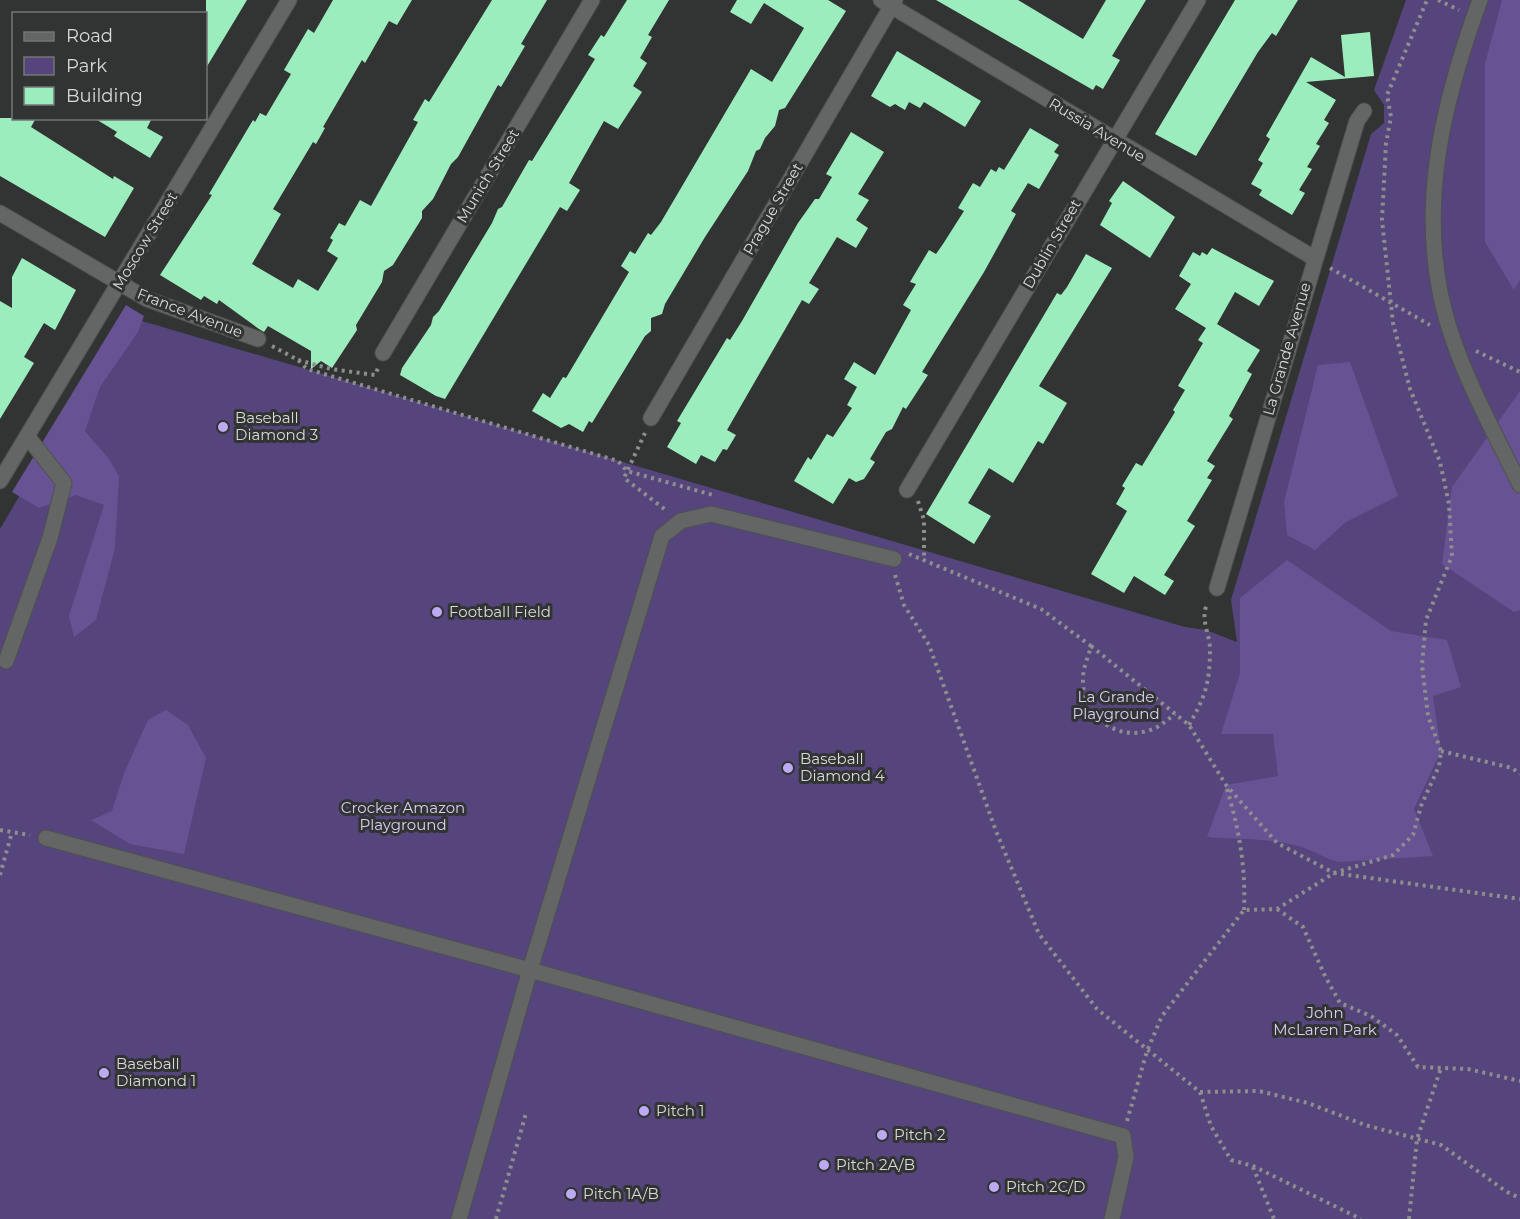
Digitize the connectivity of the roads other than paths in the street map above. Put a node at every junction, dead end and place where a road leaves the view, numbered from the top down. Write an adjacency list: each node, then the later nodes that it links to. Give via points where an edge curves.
1 (289, 0): 10 (street, Moscow Street)
2 (592, 0): 12 (street, Munich Street)
3 (1198, 0): 7 (street, Dublin Street)
4 (1480, 0): 16 (street, via 1444,114 1433,187 1435,254 1454,339 1476,397)
5 (889, 2): 7 (street, Russia Avenue); 13 (street, Prague Street)
6 (1364, 111): 9 (street, La Grande Avenue, via 1357,121)
7 (1113, 140): 9 (street, Russia Avenue); 17 (street, Dublin Street)
8 (0, 213): 10 (street, France Avenue)
9 (1314, 258): 19 (street, La Grande Avenue)
10 (119, 284): 11 (street, France Avenue, via 147,299); 14 (street, Moscow Street)
11 (258, 339)
12 (383, 353)
13 (651, 418)
14 (27, 436): 15 (street, Moscow Street); 20 (street, via 64,483 50,538)
15 (0, 481)
16 (1520, 485)
17 (907, 490)
18 (894, 559): 22 (street, via 711,514 681,521 662,536)
19 (1217, 588)
20 (6, 661)
21 (46, 838): 22 (street)
22 (530, 970): 23 (street); 24 (street, via 1123,1136 1126,1157)
23 (459, 1219)
24 (1112, 1219)

